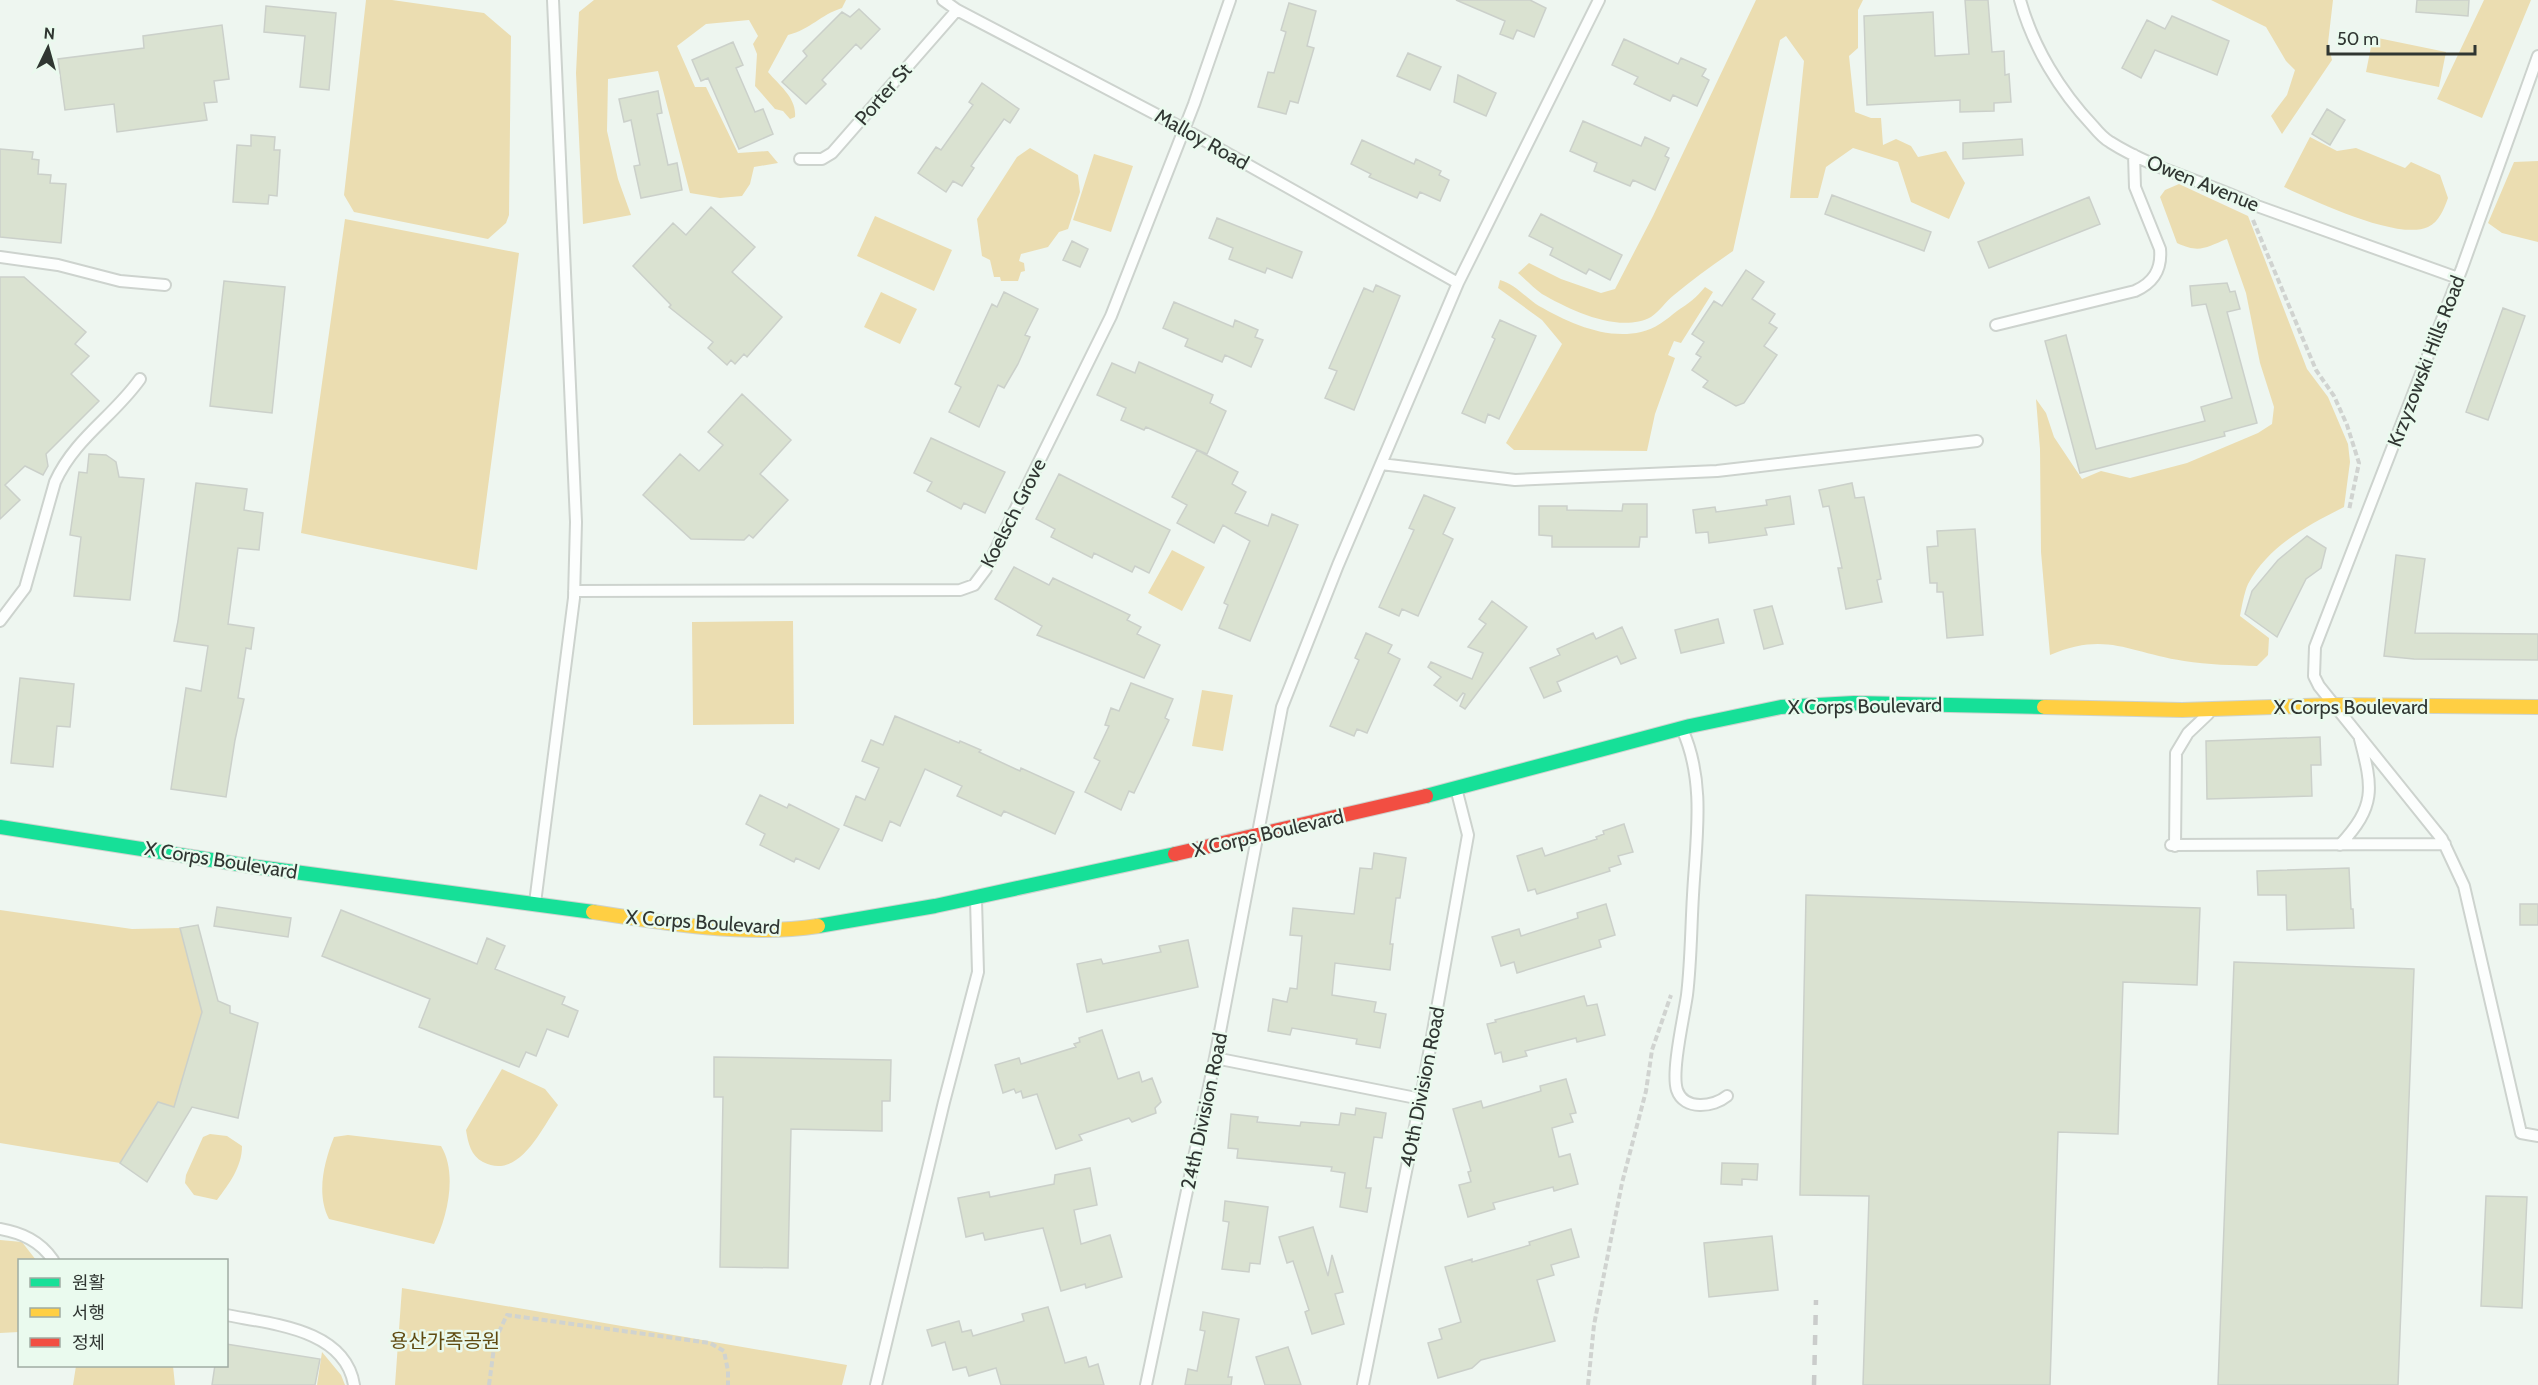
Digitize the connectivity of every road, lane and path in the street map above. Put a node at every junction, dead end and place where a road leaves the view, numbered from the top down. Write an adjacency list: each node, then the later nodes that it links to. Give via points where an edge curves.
1 (553, 0): 21 (lane, via 576,522)
2 (943, 0): 6 (lane, Malloy Road)
3 (1230, 0): 8 (lane, Koelsch Grove)
4 (1599, 0): 14 (lane, 24th Division Road)
5 (2020, 0): 9 (lane, Owen Avenue, via 2051,72 2065,92 2108,141)
6 (957, 10): 8 (lane, Malloy Road); 10 (lane, Porter St, via 832,153 822,159)
7 (2538, 56): 13 (lane, Krzyzowski Hills Road)
8 (1184, 129): 14 (lane, Malloy Road); 21 (lane, Koelsch Grove, via 1111,316 986,569 974,585 960,590)
9 (2134, 155): 13 (lane, Owen Avenue, via 2257,206); 16 (lane, via 2135,187 2160,249 2156,276 2135,291)
10 (800, 159)
11 (2253, 220): 20 (path, via 2316,370 2347,425 2359,463)
12 (0, 257): 15 (lane, via 58,265 120,281)
13 (2457, 278): 23 (lane, Krzyzowski Hills Road, via 2315,647 2314,676)
14 (1458, 283): 19 (lane, 24th Division Road)
15 (165, 285)
16 (1996, 325)
17 (140, 379): 22 (lane, via 63,465 25,588)
18 (1977, 441): 19 (lane, via 1717,471 1527,480)
19 (1381, 464): 30 (lane, 24th Division Road, via 1282,707)
20 (2349, 510)
21 (574, 591): 34 (lane)
22 (0, 621)
23 (2335, 705): 24 (street, X Corps Boulevard); 25 (street, X Corps Boulevard); 27 (lane)
24 (2538, 707)
25 (2212, 709): 26 (street, X Corps Boulevard, via 1854,703 1781,707); 32 (lane, via 2188,733 2176,753 2173,846)
26 (1682, 728): 28 (street, X Corps Boulevard); 35 (lane, via 1694,761 1697,790)
27 (2360, 736): 31 (lane); 32 (lane, via 2369,797 2358,824)
28 (1456, 789): 30 (street, X Corps Boulevard); 38 (lane, 40th Division Road, via 1468,835)
29 (0, 827): 34 (street, X Corps Boulevard, via 257,867)
30 (1257, 836): 33 (street, X Corps Boulevard); 36 (lane, 24th Division Road)
31 (2445, 844): 32 (lane); 39 (lane, via 2464,886 2521,1133)
32 (2340, 845)
33 (976, 896): 34 (street, X Corps Boulevard, via 798,929 656,922); 46 (lane, via 978,972)
34 (535, 903)
35 (1689, 970): 37 (lane, via 1677,1090 1684,1101 1694,1104 1719,1103); 49 (path, via 1668,999 1653,1050 1594,1324)
36 (1215, 1058): 38 (lane); 47 (lane, 24th Division Road)
37 (1727, 1096)
38 (1421, 1099): 48 (lane, 40th Division Road)
39 (2538, 1136)
40 (0, 1229): 41 (lane, via 19,1232 45,1248)
41 (52, 1259)
42 (228, 1315): 43 (lane, via 295,1328 336,1349 352,1373)
43 (354, 1385)
44 (489, 1385): 45 (path, via 495,1340 507,1315 710,1343 724,1351)
45 (728, 1385)
46 (876, 1385)
47 (1146, 1385)
48 (1363, 1385)
49 (1588, 1385)

